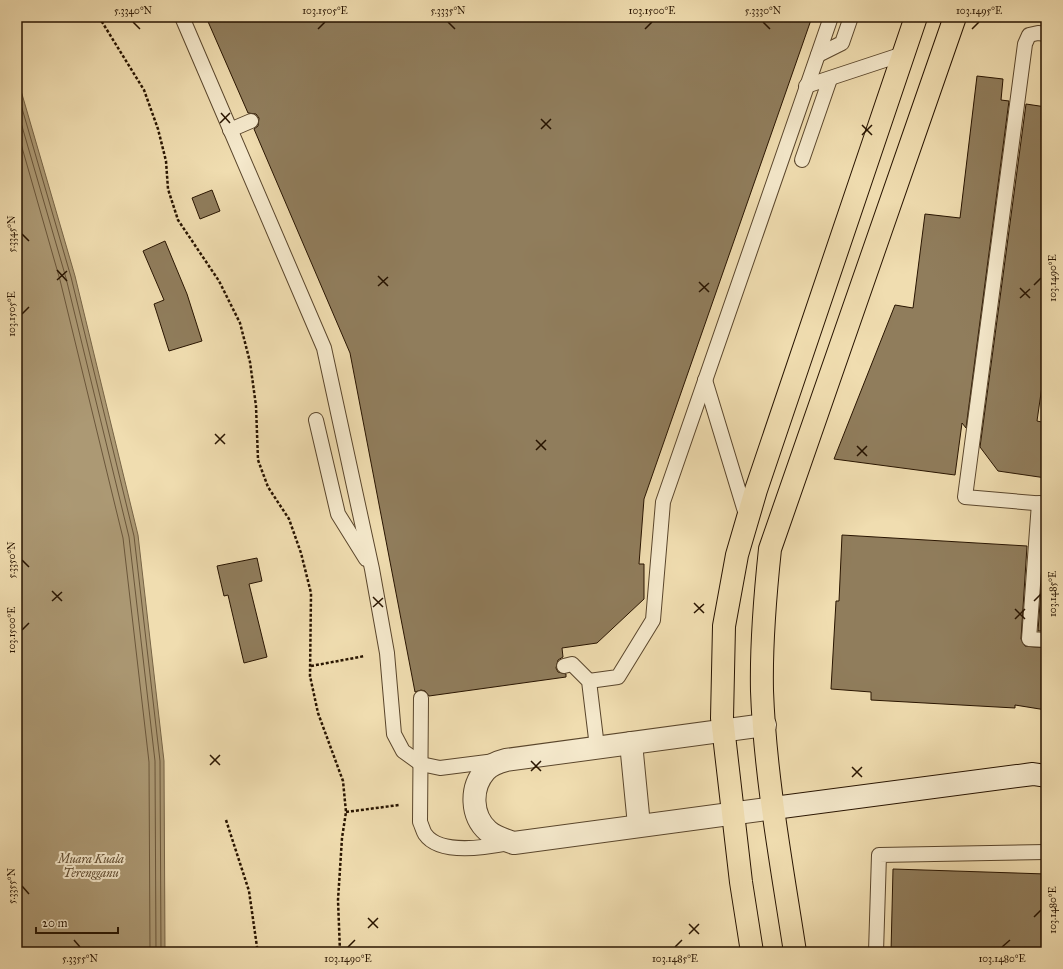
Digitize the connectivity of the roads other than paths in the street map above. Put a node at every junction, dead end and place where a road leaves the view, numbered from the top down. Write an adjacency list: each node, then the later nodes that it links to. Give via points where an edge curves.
1 (182, 17): 12 (lane)
2 (831, 17): 8 (lane)
3 (851, 17): 8 (lane, via 842,42)
4 (916, 17): 7 (main road)
5 (955, 17): 23 (main road, via 770,549 764,602 762,690)
6 (1046, 34): 16 (lane, via 1029,35 1025,44 965,497)
7 (903, 54): 9 (lane); 17 (main road)
8 (818, 55): 10 (lane)
9 (830, 79): 10 (lane); 13 (lane)
10 (806, 86): 14 (lane)
11 (251, 121): 12 (lane)
12 (230, 130): 18 (lane, via 324,348)
13 (802, 160)
14 (705, 380): 17 (lane); 21 (lane, via 663,502 653,620 618,677)
15 (316, 420): 18 (lane, via 338,514)
16 (1043, 504): 19 (lane, via 1029,639)
17 (747, 519): 24 (main road, via 737,555 724,626)
18 (372, 569): 28 (lane, via 387,653 394,734 402,751)
19 (1046, 640)
20 (564, 666): 21 (lane, via 572,664)
21 (589, 681): 26 (lane)
22 (421, 698): 28 (lane)
23 (765, 726): 24 (street); 30 (main road)
24 (723, 731): 25 (street); 31 (main road)
25 (631, 743): 26 (street); 32 (street)
26 (597, 747): 27 (street)
27 (506, 760): 28 (lane, via 440,768); 33 (street, via 495,763 478,781 474,806 488,831 500,839)
28 (421, 764): 33 (lane, via 420,822 425,835 437,843 466,850)
29 (1046, 776): 30 (street, via 1033,774)
30 (774, 808): 31 (street); 36 (main road)
31 (733, 812): 32 (street); 35 (main road)
32 (638, 825): 33 (street)
33 (514, 843)
34 (1046, 852): 37 (lane, via 879,855)
35 (752, 952)
36 (795, 952)
37 (876, 952)

